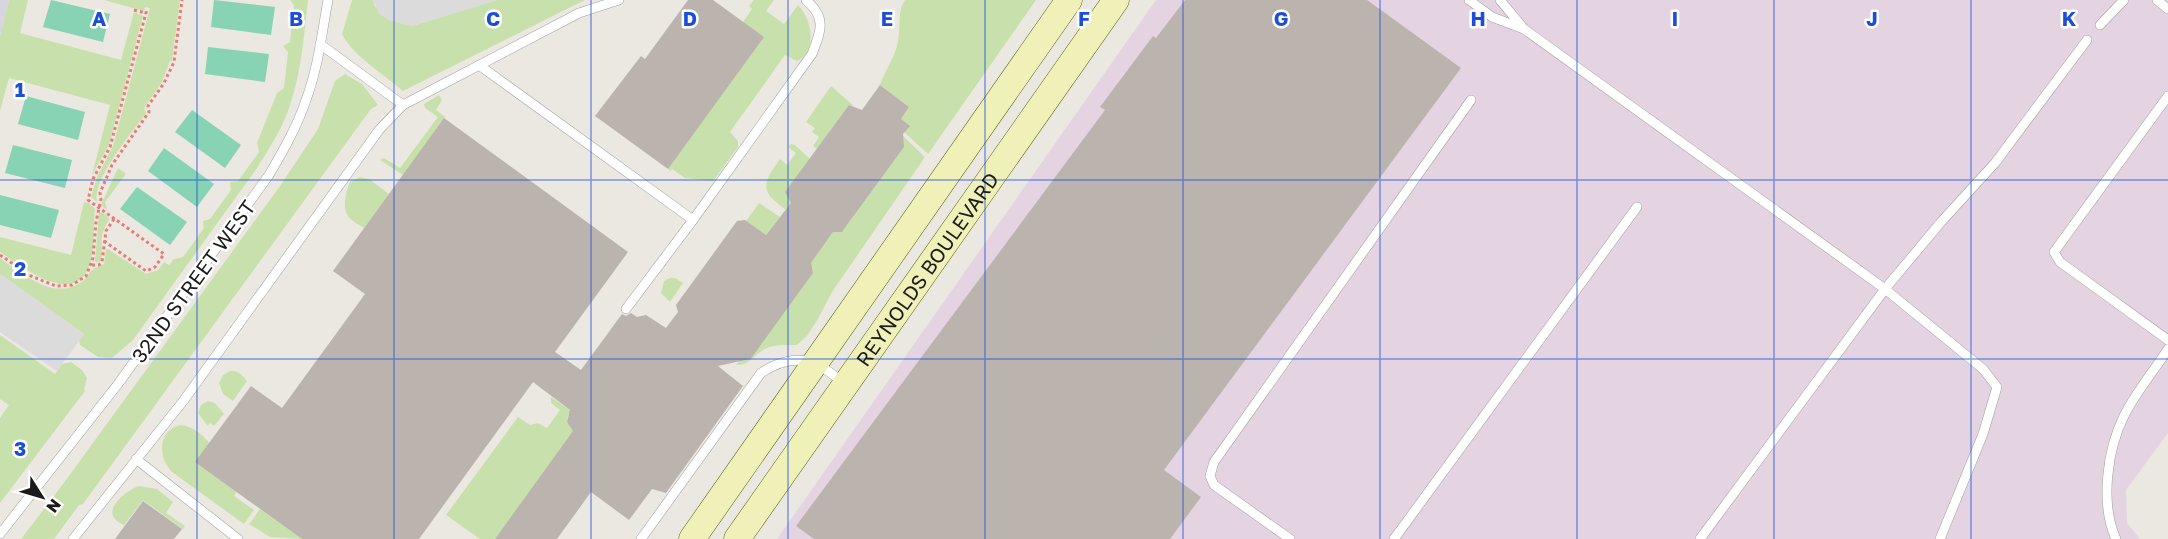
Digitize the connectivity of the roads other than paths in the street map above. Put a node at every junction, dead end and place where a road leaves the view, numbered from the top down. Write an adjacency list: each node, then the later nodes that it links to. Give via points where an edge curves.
1 (328, 0): 14 (lane, 32ND STREET WEST)
2 (619, 0): 15 (lane, via 579,13)
3 (806, 0): 20 (lane, via 816,9 822,30 812,54)
4 (1070, 0): 25 (main road, REYNOLDS BOULEVARD)
5 (1116, 0): 26 (main road, REYNOLDS BOULEVARD)
6 (1469, 0): 12 (lane, via 1492,16)
7 (1500, 0): 12 (lane)
8 (2124, 0): 11 (lane)
9 (2157, 0): 10 (lane)
10 (2168, 9)
11 (2100, 25)
12 (1524, 28): 21 (lane)
13 (2087, 40): 21 (lane, via 1995,163)
14 (320, 44): 18 (lane); 28 (lane, 32ND STREET WEST, via 307,100 269,175 118,384)
15 (479, 65): 18 (lane); 20 (lane)
16 (2168, 96): 23 (lane, via 2054,252 2060,262)
17 (1471, 100): 34 (lane, via 1214,462 1210,476 1214,485)
18 (403, 105): 27 (lane, via 379,130 184,400)
19 (1637, 207): 35 (lane)
20 (693, 220): 22 (lane)
21 (1885, 289): 36 (lane); 37 (lane, via 1983,369 1997,387 1983,434)
22 (626, 309)
23 (2168, 340)
24 (2168, 349): 38 (lane, via 2124,416 2111,456 2107,498)
25 (815, 363): 26 (lane); 31 (lane, via 783,361 761,373); 32 (main road, REYNOLDS BOULEVARD)
26 (846, 384): 33 (main road, REYNOLDS BOULEVARD)
27 (136, 459): 29 (lane); 30 (lane)
28 (0, 534)
29 (73, 539)
30 (238, 539)
31 (641, 539)
32 (692, 539)
33 (737, 539)
34 (1290, 539)
35 (1394, 539)
36 (1700, 539)
37 (1940, 539)
38 (2116, 539)

